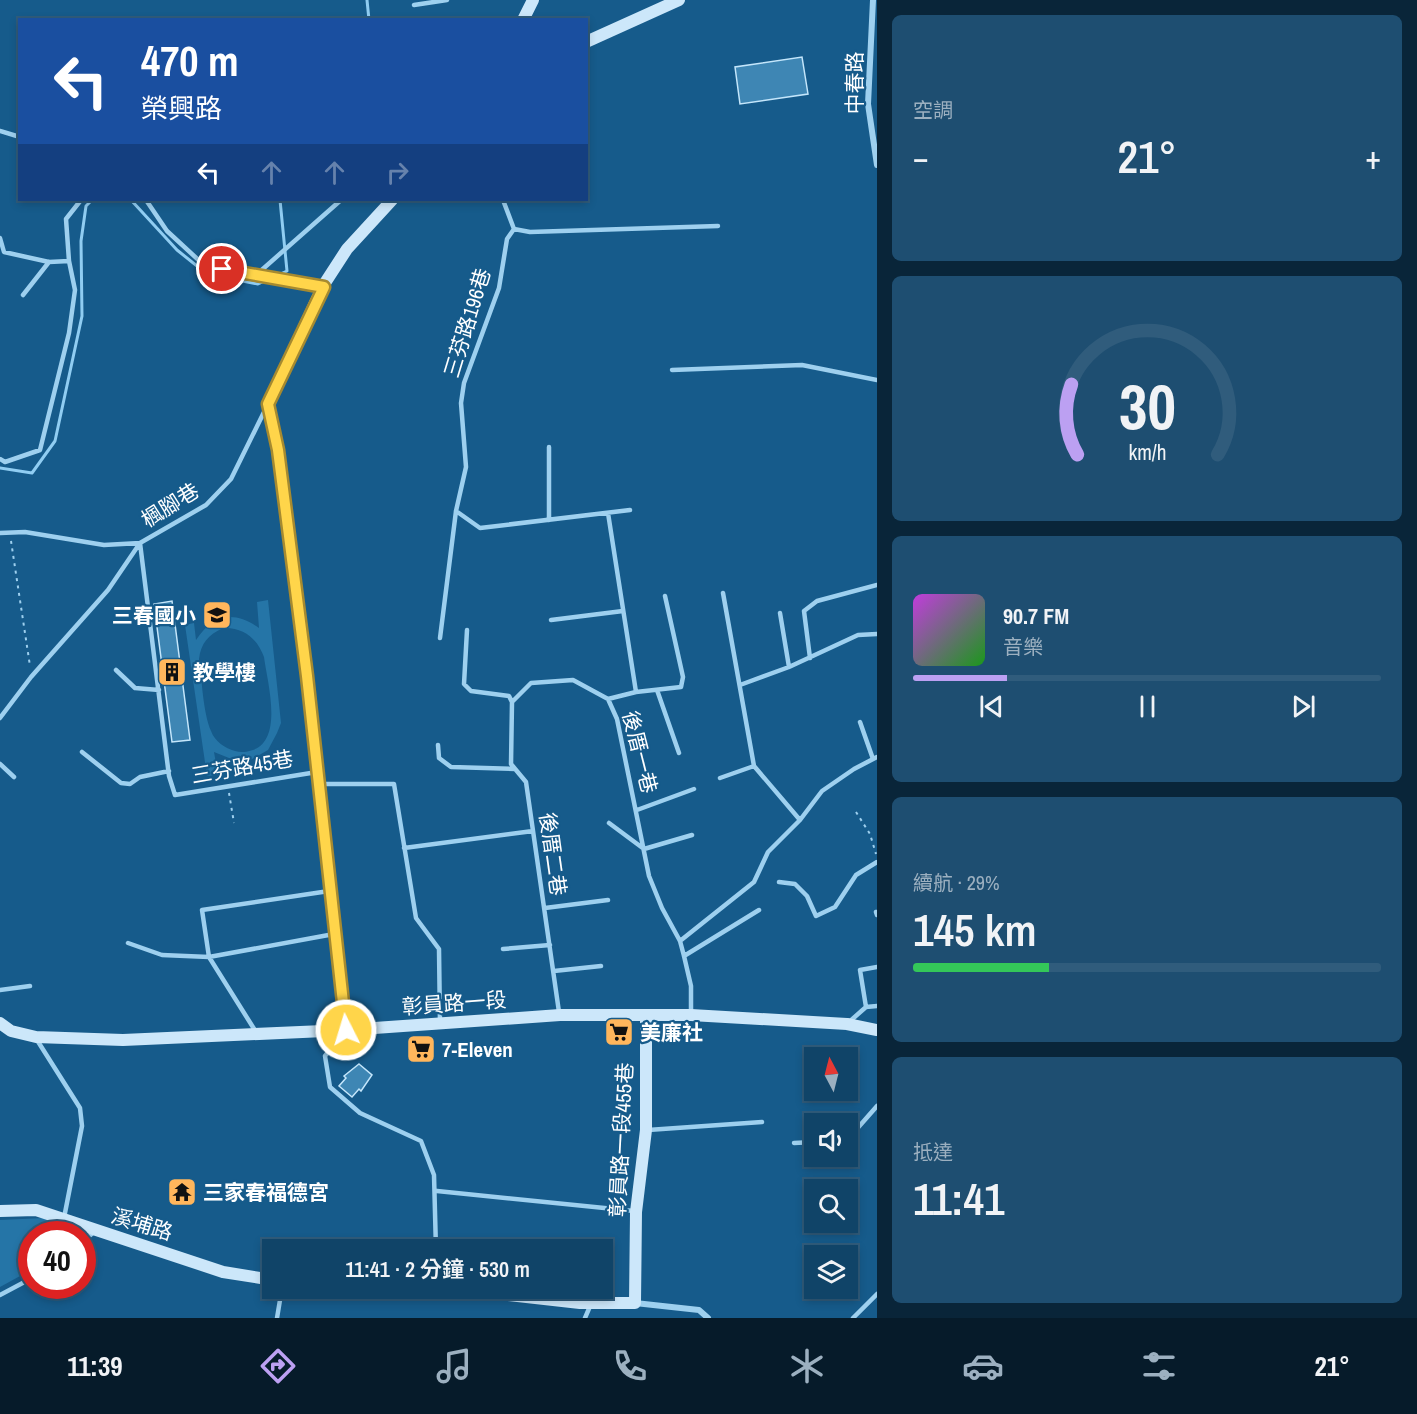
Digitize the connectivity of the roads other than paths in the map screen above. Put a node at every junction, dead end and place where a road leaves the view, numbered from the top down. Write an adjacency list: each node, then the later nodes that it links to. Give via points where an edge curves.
1 (447, 0): 5 (lane)
2 (533, 0): 6 (street)
3 (679, 0): 7 (street)
4 (873, 0): 10 (street, 中春路, via 868,104)
5 (414, 5)
6 (524, 18)
7 (588, 41)
8 (0, 131): 9 (lane)
9 (18, 136)
10 (877, 165)
11 (80, 201): 19 (lane, via 66,219)
12 (147, 201): 21 (lane, via 167,231 205,266)
13 (340, 201): 21 (lane)
14 (391, 201): 22 (street, via 347,249)
15 (503, 201): 17 (lane)
16 (718, 226): 17 (lane, via 530,232)
17 (514, 229): 30 (lane, 三芬路196巷, via 507,238 499,288 464,383 461,403 466,467)
18 (0, 238): 20 (lane, via 4,252)
19 (69, 261): 20 (lane); 28 (lane, via 75,290 69,333 40,450 5,462)
20 (49, 262): 23 (lane)
21 (256, 275): 22 (lane)
22 (324, 287): 26 (street)
23 (23, 295)
24 (672, 370): 25 (lane, via 802,365)
25 (877, 380)
26 (268, 404): 34 (lane, 楓腳巷, via 231,479 206,505); 64 (street, via 278,450)
27 (549, 447): 32 (lane)
28 (0, 459)
29 (630, 510): 31 (lane)
30 (456, 512): 32 (lane, via 480,528); 43 (lane, 三芬路196巷)
31 (608, 513): 32 (lane); 38 (lane, 後厝一巷)
32 (549, 520)
33 (0, 533): 34 (lane, 楓腳巷, via 25,532 104,545)
34 (140, 543): 48 (lane, 三芬路45巷); 53 (lane, via 108,590)
35 (877, 585): 44 (lane, via 818,601 804,611)
36 (723, 593): 47 (lane)
37 (665, 596): 49 (lane, via 683,677 681,687)
38 (623, 612): 40 (lane); 50 (lane, 後厝一巷)
39 (780, 613): 45 (lane)
40 (551, 620)
41 (467, 630): 52 (lane, via 464,684 471,691 509,696)
42 (877, 634): 44 (lane, via 858,635)
43 (440, 638)
44 (810, 658): 45 (lane)
45 (789, 667): 47 (lane)
46 (116, 670): 48 (lane, via 135,688)
47 (740, 685): 60 (lane)
48 (159, 690): 62 (lane, 三芬路45巷)
49 (657, 690): 50 (lane); 57 (lane)
50 (636, 692): 51 (lane, 後厝一巷)
51 (608, 699): 52 (lane, via 573,680 531,683); 67 (lane, 後厝一巷, via 617,719)
52 (512, 702): 61 (lane, 後厝二巷, via 511,764)
53 (0, 718)
54 (860, 723): 58 (lane)
55 (438, 745): 61 (lane, via 439,758 451,767)
56 (82, 752): 62 (lane, via 121,783 130,784 140,777)
57 (679, 753)
58 (875, 758): 68 (lane, via 822,791)
59 (0, 764): 63 (lane)
60 (754, 766): 65 (lane); 68 (lane)
61 (515, 769): 70 (lane, 後厝二巷, via 526,782)
62 (169, 771): 64 (lane, 三芬路45巷, via 175,795)
63 (14, 777)
64 (317, 778): 72 (lane, 三芬路45巷, via 394,784); 76 (street)
65 (720, 778)
66 (694, 789): 67 (lane)
67 (637, 810): 73 (lane, 後厝一巷)
68 (800, 820): 81 (lane, via 768,852 754,882)
69 (609, 823): 73 (lane)
70 (533, 831): 72 (lane); 78 (lane, 後厝二巷)
71 (692, 836): 73 (lane)
72 (404, 848): 98 (lane, via 416,918 439,949)
73 (645, 849): 81 (lane, 後厝一巷, via 653,887)
74 (877, 861): 75 (lane, via 856,875 835,907 816,916 807,896 795,884)
75 (779, 882)
76 (329, 891): 80 (street); 86 (lane, via 202,910)
77 (608, 900): 78 (lane)
78 (545, 908): 83 (lane, 後厝二巷)
79 (759, 910): 85 (lane)
80 (334, 934): 86 (lane); 100 (street)
81 (680, 941): 85 (lane, 後厝一巷)
82 (128, 943): 86 (lane, via 162,955)
83 (550, 945): 84 (lane); 89 (lane, 後厝二巷)
84 (503, 949)
85 (684, 956): 96 (lane, 後厝一巷, via 691,986)
86 (209, 957): 102 (lane)
87 (601, 966): 89 (lane)
88 (877, 967): 93 (lane, via 860,970)
89 (554, 971): 94 (lane, 後厝二巷)
90 (30, 986): 91 (lane)
91 (0, 990)
92 (877, 1006): 93 (lane)
93 (866, 1007): 99 (lane)
94 (560, 1015): 95 (street, 彰員路一段); 98 (street, 彰員路一段)
95 (646, 1015): 96 (street, 彰員路一段); 107 (street, 彰員路一段455巷)
96 (691, 1015): 99 (street, 彰員路一段)
97 (0, 1023): 103 (street, 彰員路一段, via 11,1032)
98 (441, 1023): 100 (street, 彰員路一段)
99 (847, 1024): 101 (street, 彰員路一段)
100 (346, 1030): 102 (street, 彰員路一段); 110 (lane, via 325,1056 330,1087 360,1113 420,1141)
101 (877, 1030)
102 (257, 1033): 103 (street, 彰員路一段, via 123,1040)
103 (36, 1037): 113 (lane, via 80,1108 82,1126)
104 (877, 1106): 106 (lane)
105 (762, 1122): 107 (lane)
106 (858, 1128)
107 (646, 1130): 112 (street, 彰員路一段455巷)
108 (804, 1142): 109 (lane)
109 (794, 1143)
110 (436, 1191): 112 (lane); 116 (lane)
111 (0, 1210): 113 (street, 溪埔路, via 36,1210)
112 (636, 1212): 124 (street, 彰員路一段455巷)
113 (64, 1218): 114 (street, 溪埔路)
114 (72, 1221)
115 (96, 1230): 117 (street, 溪埔路, via 223,1272)
116 (436, 1239)
117 (262, 1278)
118 (18, 1285): 120 (lane)
119 (877, 1294): 128 (lane)
120 (0, 1295)
121 (280, 1299): 125 (lane)
122 (552, 1299): 123 (street)
123 (591, 1303): 124 (street); 126 (lane)
124 (635, 1303): 127 (street, via 699,1310)
125 (277, 1318)
126 (585, 1318)
127 (708, 1318)
128 (853, 1318)

